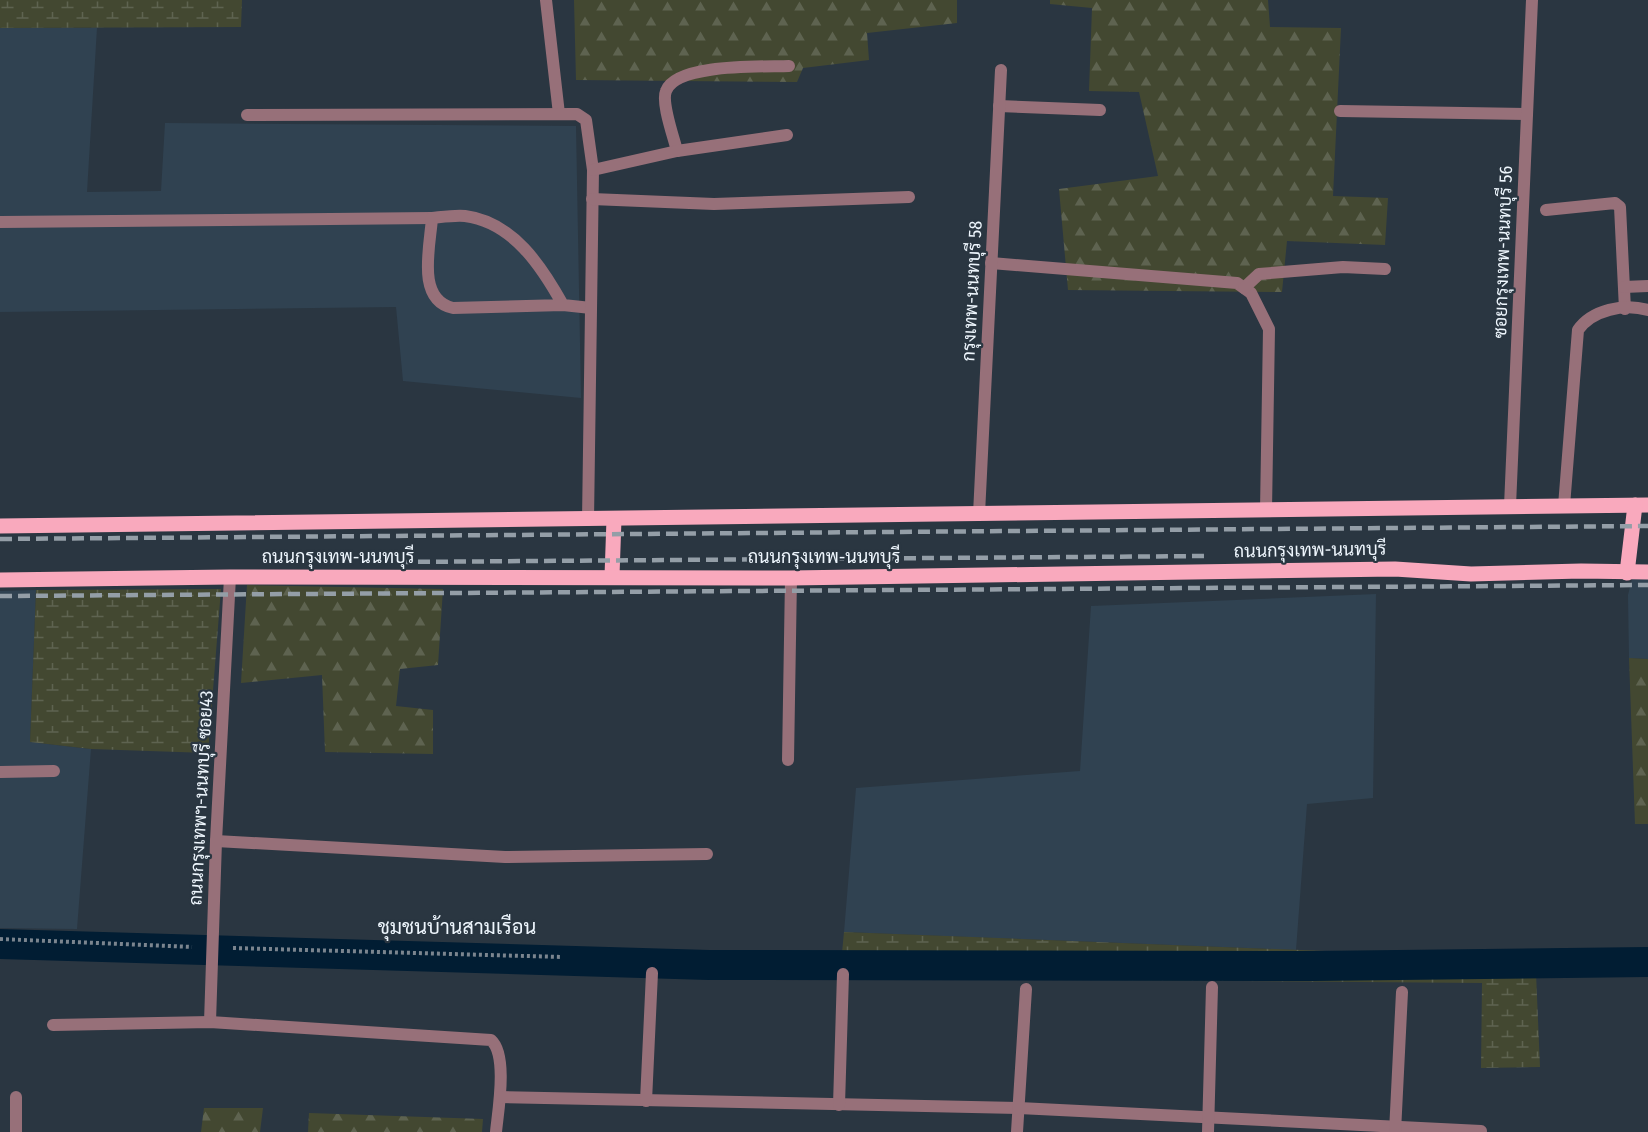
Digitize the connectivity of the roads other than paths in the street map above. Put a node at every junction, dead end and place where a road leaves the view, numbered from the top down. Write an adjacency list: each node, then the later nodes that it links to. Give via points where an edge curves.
1 (546, 0): 8 (street)
2 (1532, 0): 9 (street, ซอยกรุงเทพ-นนทบุรี 56)
3 (789, 66): 12 (street, via 714,69 675,81 666,91 665,100)
4 (1000, 70): 5 (street, กรุงเทพ-นนทบุรี 58)
5 (999, 106): 6 (street); 19 (street, กรุงเทพ-นนทบุรี 58)
6 (1100, 110)
7 (1340, 111): 9 (street)
8 (559, 114): 10 (street); 13 (street, via 577,114 586,120)
9 (1527, 114): 30 (street, ซอยกรุงเทพ-นนทบุรี 56)
10 (247, 115)
11 (787, 135): 12 (street)
12 (677, 151): 13 (street)
13 (592, 170): 15 (street)
14 (909, 197): 15 (street, via 714,204)
15 (592, 199): 25 (street)
16 (1546, 210): 22 (street, via 1615,203 1620,207)
17 (432, 218): 18 (street); 24 (street, via 465,216 498,229 525,248 546,273); 24 (street, via 429,284 442,306)
18 (0, 222)
19 (991, 263): 23 (street, via 1237,283); 32 (street, กรุงเทพ-นนทบุรี 58)
20 (1385, 269): 23 (street, via 1343,267 1259,274)
21 (1648, 286): 22 (street)
22 (1624, 287): 26 (street)
23 (1244, 288): 31 (street, via 1251,293 1269,329)
24 (563, 305): 25 (street)
25 (591, 308): 34 (street)
26 (1625, 309): 27 (street); 29 (street, via 1598,311 1578,330)
27 (1648, 310)
28 (1642, 505): 29 (main road, ถนนกรุงเทพ-นนทบุรี); 37 (main road)
29 (1564, 506): 30 (main road, ถนนกรุงเทพ-นนทบุรี)
30 (1510, 507): 31 (main road, ถนนกรุงเทพ-นนทบุรี)
31 (1266, 510): 32 (main road, ถนนกรุงเทพ-นนทบุรี)
32 (979, 514): 33 (main road, ถนนกรุงเทพ-นนทบุรี)
33 (614, 519): 34 (main road, ถนนกรุงเทพ-นนทบุรี); 38 (main road)
34 (588, 520): 35 (main road, ถนนกรุงเทพ-นนทบุรี)
35 (0, 526)
36 (1648, 572): 37 (main road, ถนนกรุงเทพ-นนทบุรี)
37 (1627, 573): 40 (main road, ถนนกรุงเทพ-นนทบุรี, via 1395,569)
38 (612, 576): 39 (main road, ถนนกรุงเทพ-นนทบุรี); 40 (main road, ถนนกรุงเทพ-นนทบุรี)
39 (230, 577): 41 (main road, ถนนกรุงเทพ-นนทบุรี); 45 (street, ถนนกรุงเทพฯ-นนทบุรี ซอย43)
40 (791, 578): 42 (street)
41 (0, 580)
42 (789, 760)
43 (54, 771): 44 (street)
44 (0, 772)
45 (216, 841): 46 (street, via 505,858); 52 (street, ถนนกรุงเทพฯ-นนทบุรี ซอย43)
46 (707, 854)
47 (652, 973): 56 (street)
48 (843, 974): 57 (street)
49 (1212, 987): 59 (street)
50 (1026, 989): 58 (street)
51 (1402, 992): 60 (street)
52 (210, 1022): 53 (street); 55 (street, via 491,1040 500,1062)
53 (53, 1025)
54 (16, 1097): 62 (street)
55 (500, 1097): 56 (street); 63 (street)
56 (646, 1101): 57 (street)
57 (838, 1105): 58 (street)
58 (1018, 1108): 59 (street); 64 (street)
59 (1209, 1118): 60 (street); 65 (street)
60 (1395, 1129): 61 (street)
61 (1481, 1131)
62 (16, 1132)
63 (496, 1132)
64 (1017, 1132)
65 (1208, 1132)

